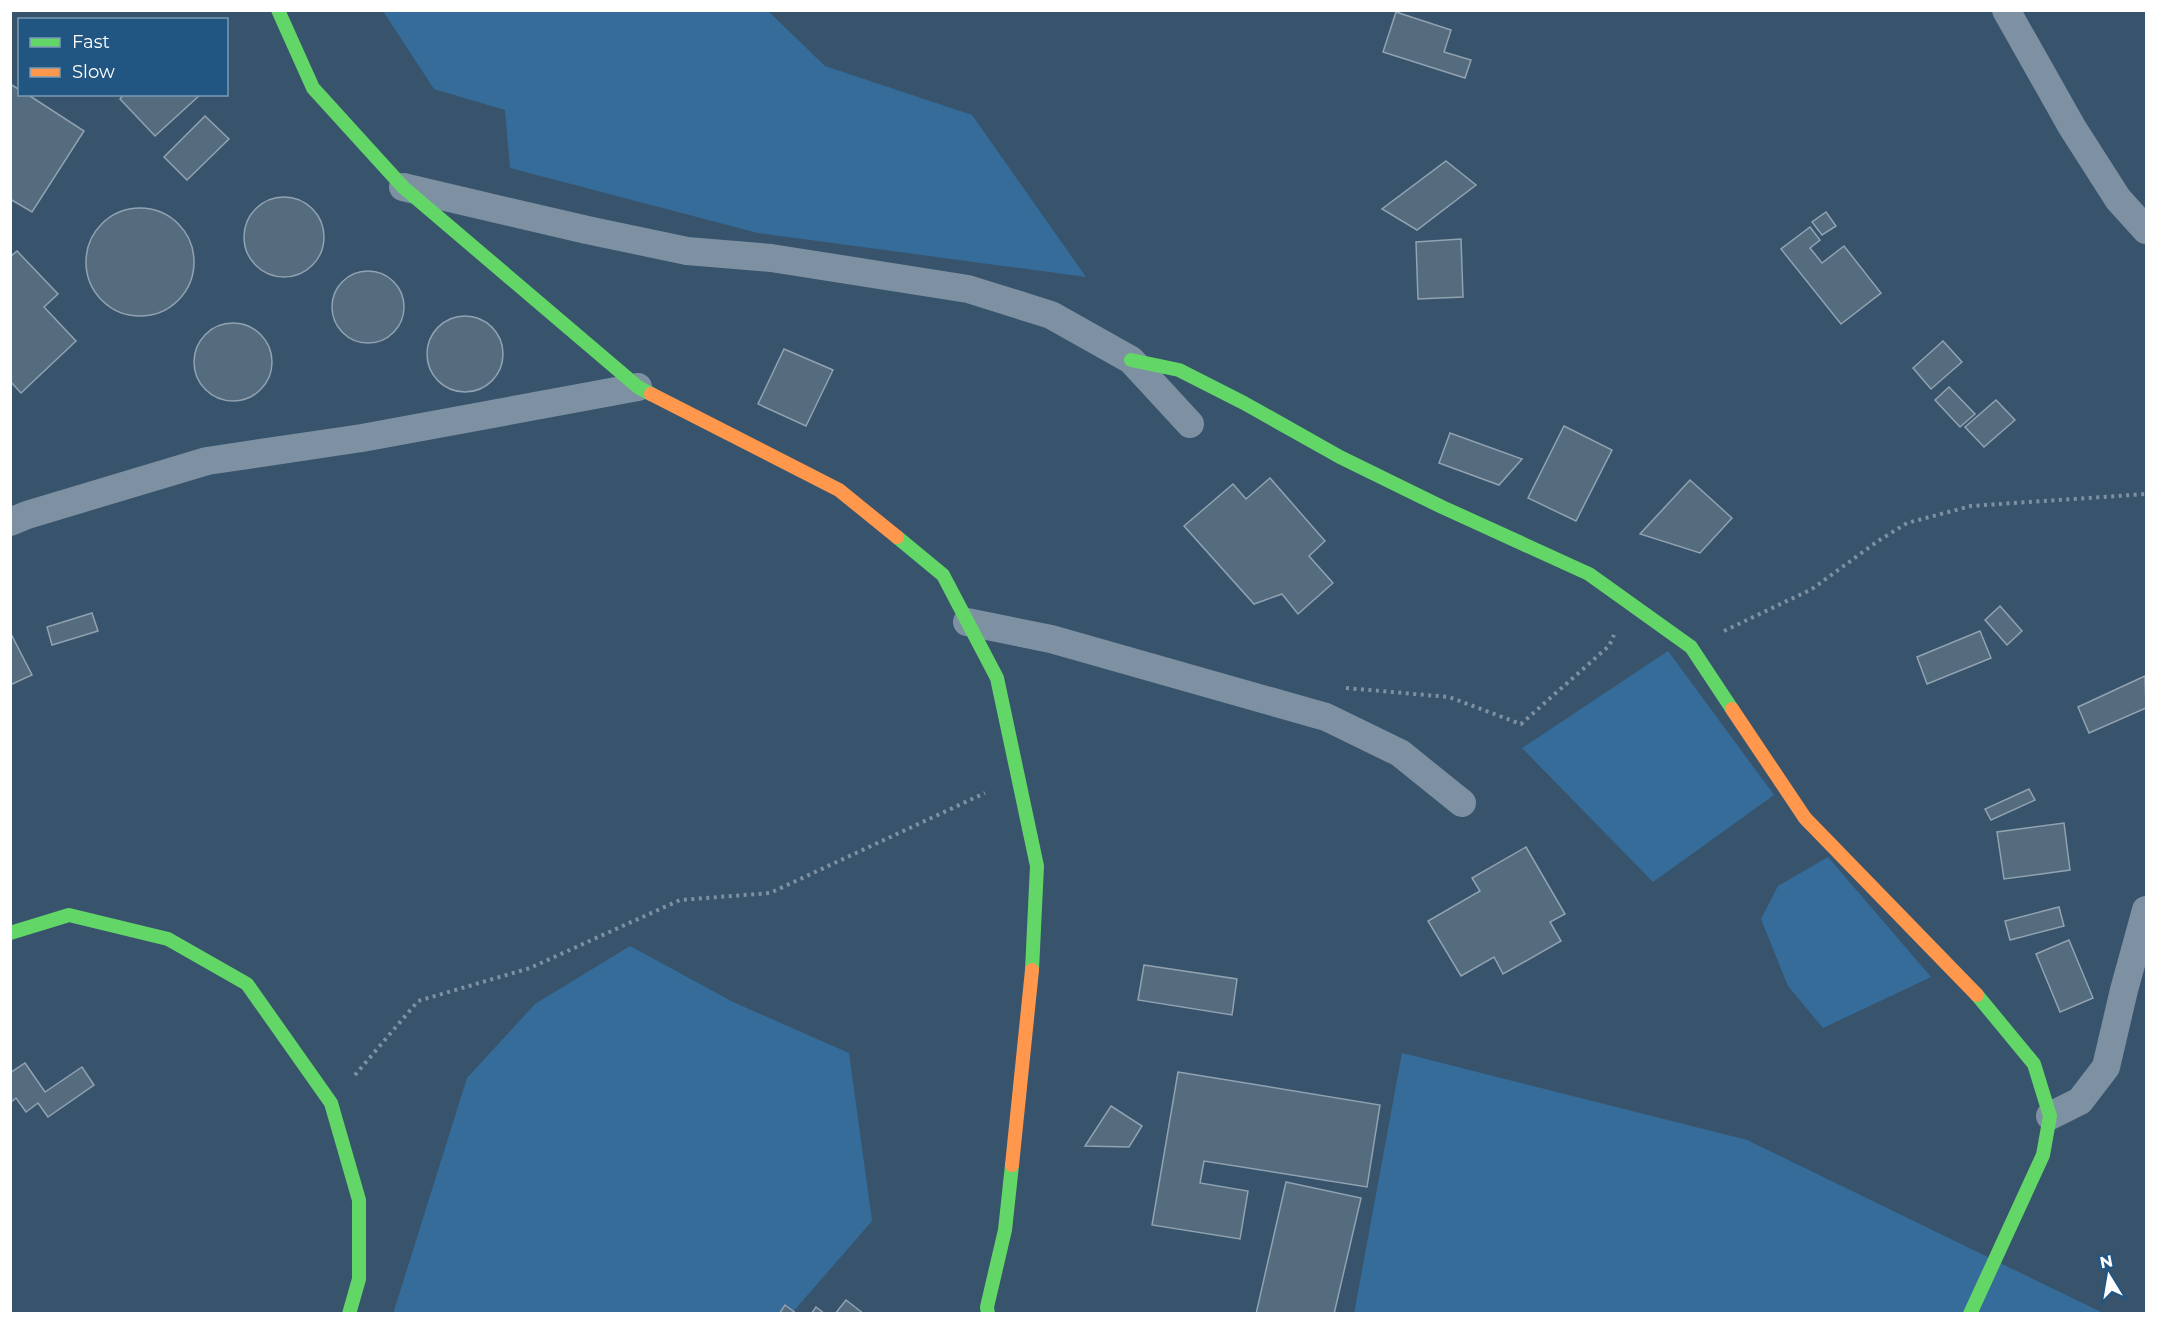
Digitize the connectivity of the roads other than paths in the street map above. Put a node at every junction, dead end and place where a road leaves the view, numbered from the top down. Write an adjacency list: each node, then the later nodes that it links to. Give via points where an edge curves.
1 (278, 10): 3 (street, via 313,88)
2 (2006, 10): 4 (street, via 2072,128 2118,199)
3 (404, 187): 5 (street, via 687,251 771,258 968,289 1052,315); 6 (street)
4 (2146, 231)
5 (1131, 360): 7 (street); 13 (street, via 1179,370 1340,457 1589,574 1691,646 1805,818 1986,1004 2034,1064)
6 (638, 387): 8 (street, via 362,438 207,461); 9 (street, via 839,490 943,574)
7 (1190, 424)
8 (10, 522)
9 (967, 622): 10 (street, via 1051,639 1326,717 1400,753); 14 (street, via 997,678 1037,866 1032,981 1005,1230)
10 (1462, 803)
11 (2146, 910): 13 (street, via 2106,1067 2080,1101)
12 (10, 933): 15 (street, via 69,915 168,939 247,984 331,1103 359,1200 359,1279)
13 (2050, 1116): 16 (street, via 2043,1155)
14 (986, 1311)
15 (349, 1314)
16 (1970, 1314)

